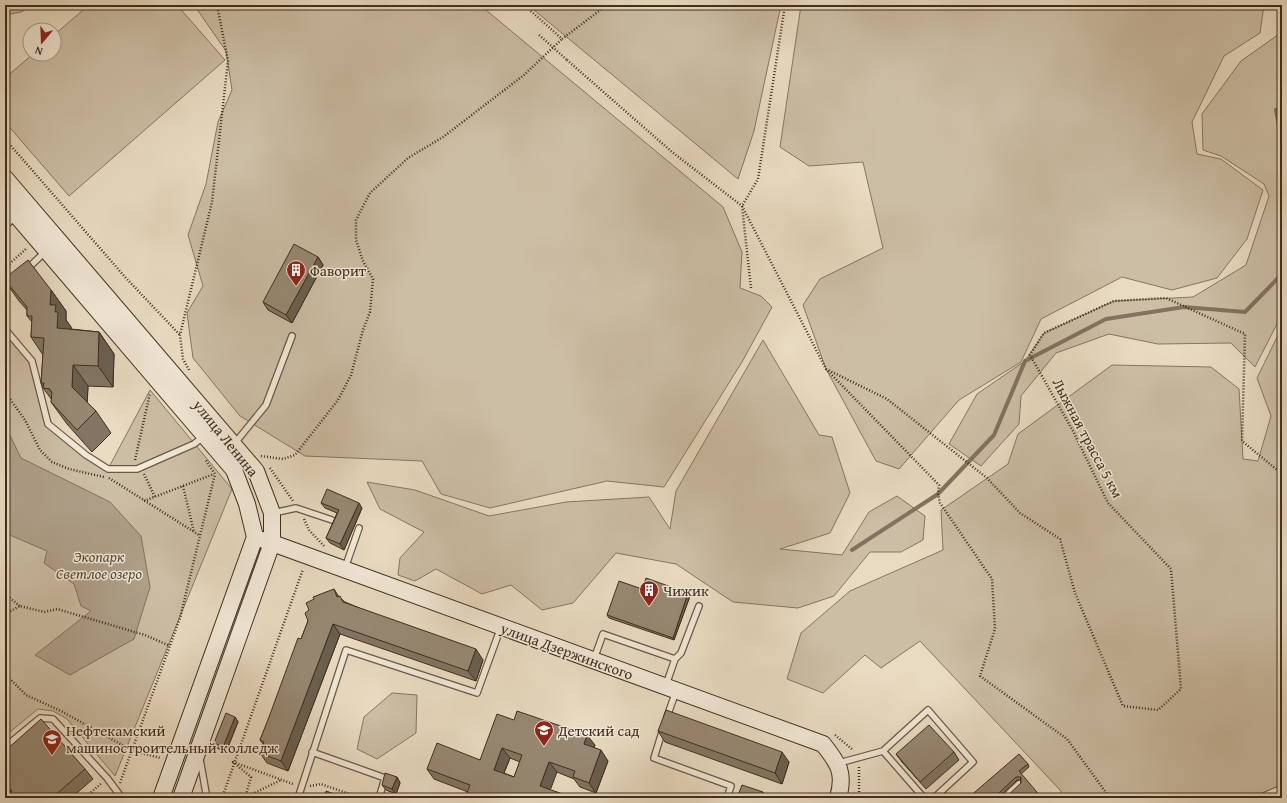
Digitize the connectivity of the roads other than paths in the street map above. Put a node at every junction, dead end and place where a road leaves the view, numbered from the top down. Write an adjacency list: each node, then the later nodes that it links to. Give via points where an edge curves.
1 (5, 178): 9 (main road, улица Ленина)
2 (5, 202): 3 (main road, улица Ленина)
3 (11, 221): 4 (main road, улица Ленина)
4 (47, 251): 5 (lane); 8 (main road, улица Ленина)
5 (5, 288)
6 (5, 329): 8 (lane, via 32,361 48,424 108,469 141,468)
7 (292, 336): 9 (lane, via 266,405)
8 (199, 440): 13 (main road, улица Ленина, via 234,470 247,504)
9 (237, 449): 10 (main road, улица Ленина, via 256,471)
10 (272, 513): 11 (lane, via 296,508); 14 (main road, улица Ленина)
11 (332, 520)
12 (359, 528): 15 (lane)
13 (254, 537): 14 (main road, улица Дзержинского); 29 (main road)
14 (272, 543): 15 (main road, улица Дзержинского); 22 (main road, улица Ленина)
15 (344, 570): 17 (main road, улица Дзержинского)
16 (699, 606): 18 (lane, via 681,653)
17 (501, 627): 19 (main road, улица Дзержинского); 24 (lane, via 476,693 346,650)
18 (676, 658): 19 (lane, via 603,634); 20 (lane)
19 (593, 661): 20 (main road, улица Дзержинского)
20 (671, 689): 25 (main road, улица Дзержинского, via 823,744); 34 (lane, via 654,758 731,786)
21 (5, 747): 28 (lane, via 40,718 53,719)
22 (198, 749): 30 (main road, улица Ленина); 31 (lane, via 206,793)
23 (883, 751): 25 (lane); 36 (lane); 37 (lane, via 928,710 974,762)
24 (312, 752): 32 (lane); 33 (lane, via 385,778)
25 (838, 763): 35 (main road, улица Дзержинского, via 842,784)
26 (1020, 784): 38 (lane)
27 (1282, 791): 39 (street)
28 (122, 798)
29 (161, 798)
30 (181, 798)
31 (204, 798)
32 (298, 798)
33 (379, 798)
34 (727, 798)
35 (838, 798)
36 (924, 798)
37 (934, 798)
38 (1004, 798)
39 (1266, 798)

